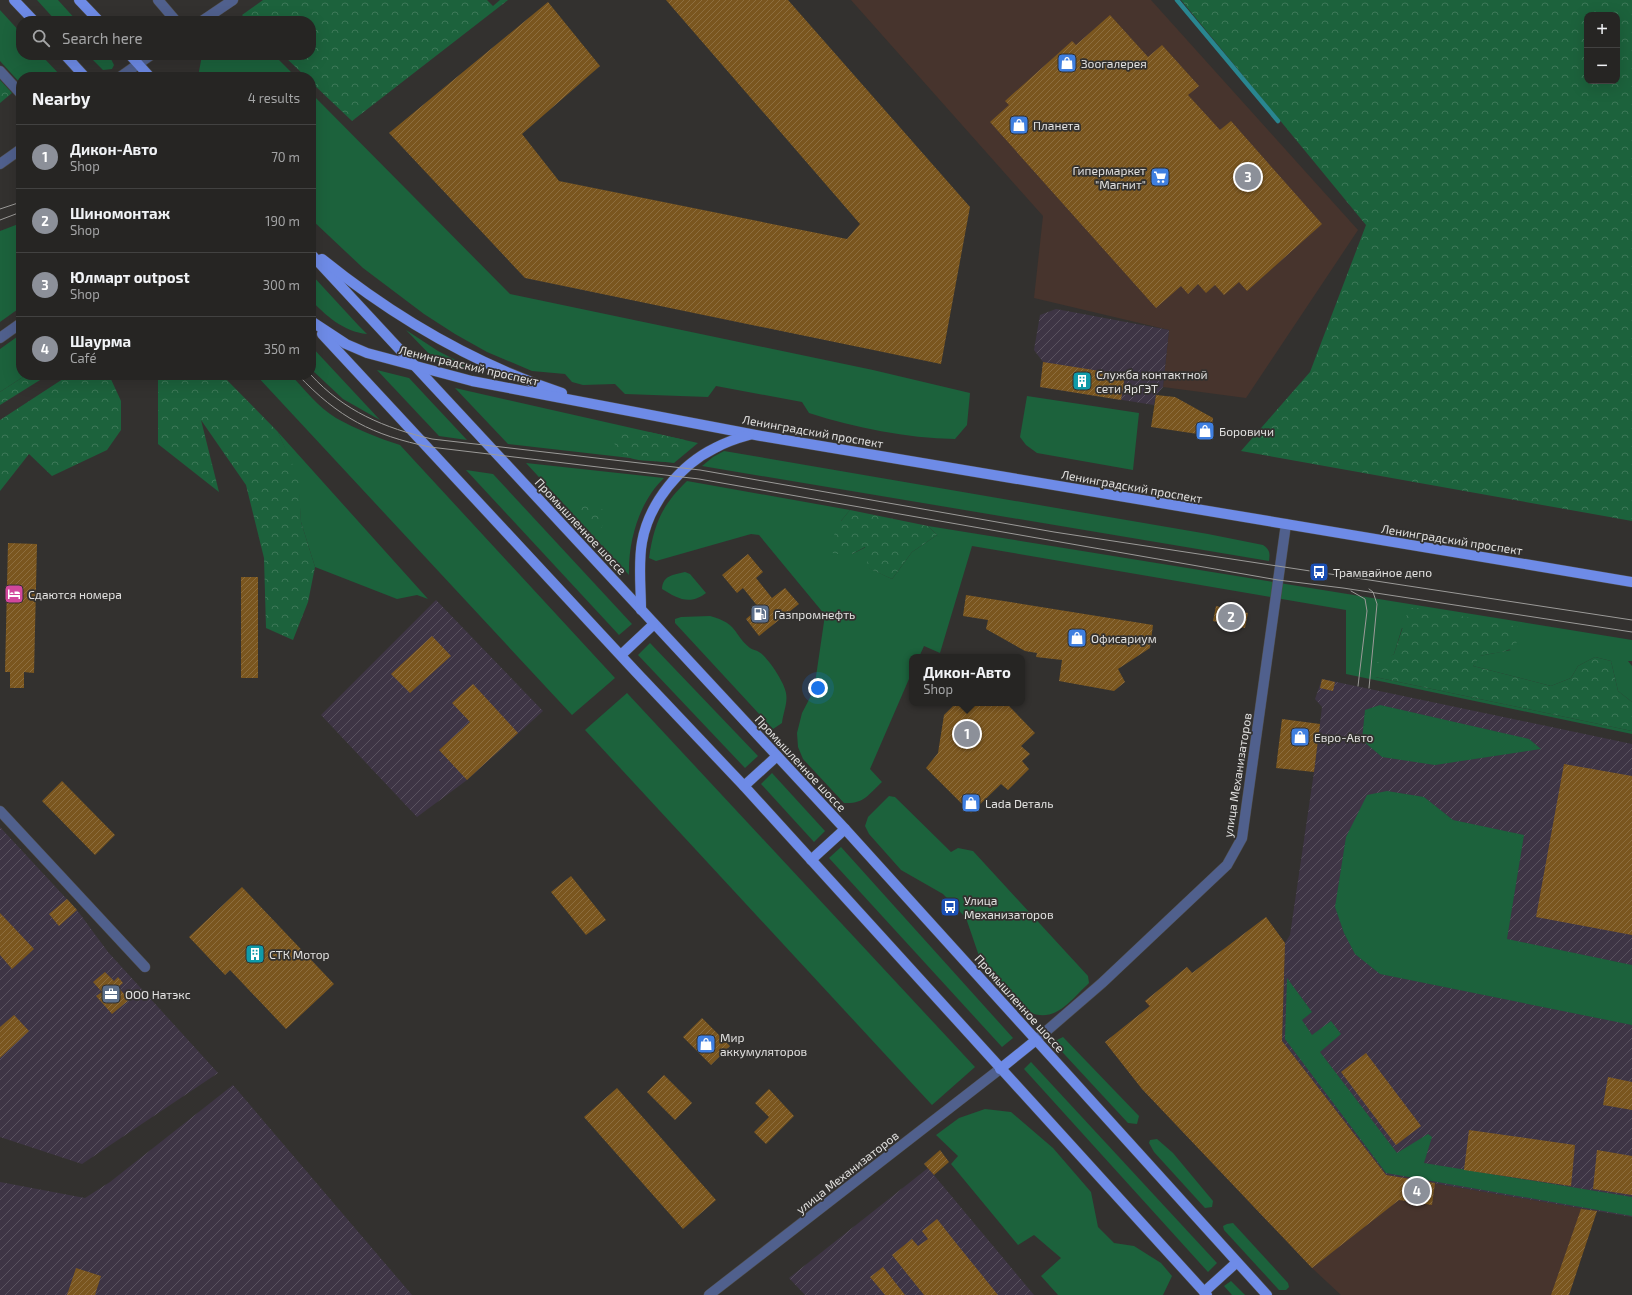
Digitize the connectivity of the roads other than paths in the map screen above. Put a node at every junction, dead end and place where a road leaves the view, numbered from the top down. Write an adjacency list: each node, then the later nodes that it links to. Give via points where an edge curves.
1 (14, 0): 5 (main road)
2 (79, 0): 6 (main road)
3 (158, 0): 7 (street)
4 (234, 0): 8 (street)
5 (29, 16)
6 (94, 16)
7 (172, 16)
8 (210, 16)
9 (70, 60): 14 (main road)
10 (134, 60): 12 (main road)
11 (144, 60): 12 (street)
12 (138, 64): 15 (street); 16 (main road)
13 (0, 71): 17 (street)
14 (80, 72)
15 (127, 72)
16 (145, 72)
17 (16, 89)
18 (16, 153): 19 (street)
19 (0, 164)
20 (316, 253): 27 (main road, Ленинградский проспект, via 365,292 443,342 474,358 522,380)
21 (316, 259): 26 (main road, Промышленное шоссе)
22 (316, 324): 26 (main road, Ленинградский проспект, via 346,344 367,353)
23 (316, 326): 33 (main road)
24 (16, 327): 25 (street)
25 (0, 338)
26 (416, 367): 27 (main road, Ленинградский проспект, via 472,381); 31 (main road, Промышленное шоссе)
27 (629, 412): 28 (main road, Ленинградский проспект)
28 (752, 434): 29 (main road, Ленинградский проспект); 31 (main road, via 714,448 700,457 672,483 650,514 640,556)
29 (1286, 524): 30 (main road, Ленинградский проспект); 40 (street, улица Механизаторов, via 1242,838 1227,865 1102,983)
30 (1632, 582)
31 (641, 610): 32 (main road, Промышленное шоссе)
32 (654, 624): 33 (main road); 34 (main road, Промышленное шоссе)
33 (621, 655): 35 (main road)
34 (777, 756): 35 (main road); 37 (main road, Промышленное шоссе)
35 (744, 786): 38 (main road)
36 (0, 811): 39 (street)
37 (845, 829): 38 (main road); 40 (main road, Промышленное шоссе)
38 (811, 860): 41 (main road)
39 (145, 967)
40 (1036, 1040): 41 (main road); 42 (main road, Промышленное шоссе)
41 (1000, 1069): 43 (main road); 44 (street, улица Механизаторов)
42 (1236, 1263): 43 (main road); 45 (main road, Промышленное шоссе)
43 (1205, 1293)
44 (709, 1295)
45 (1267, 1295)

